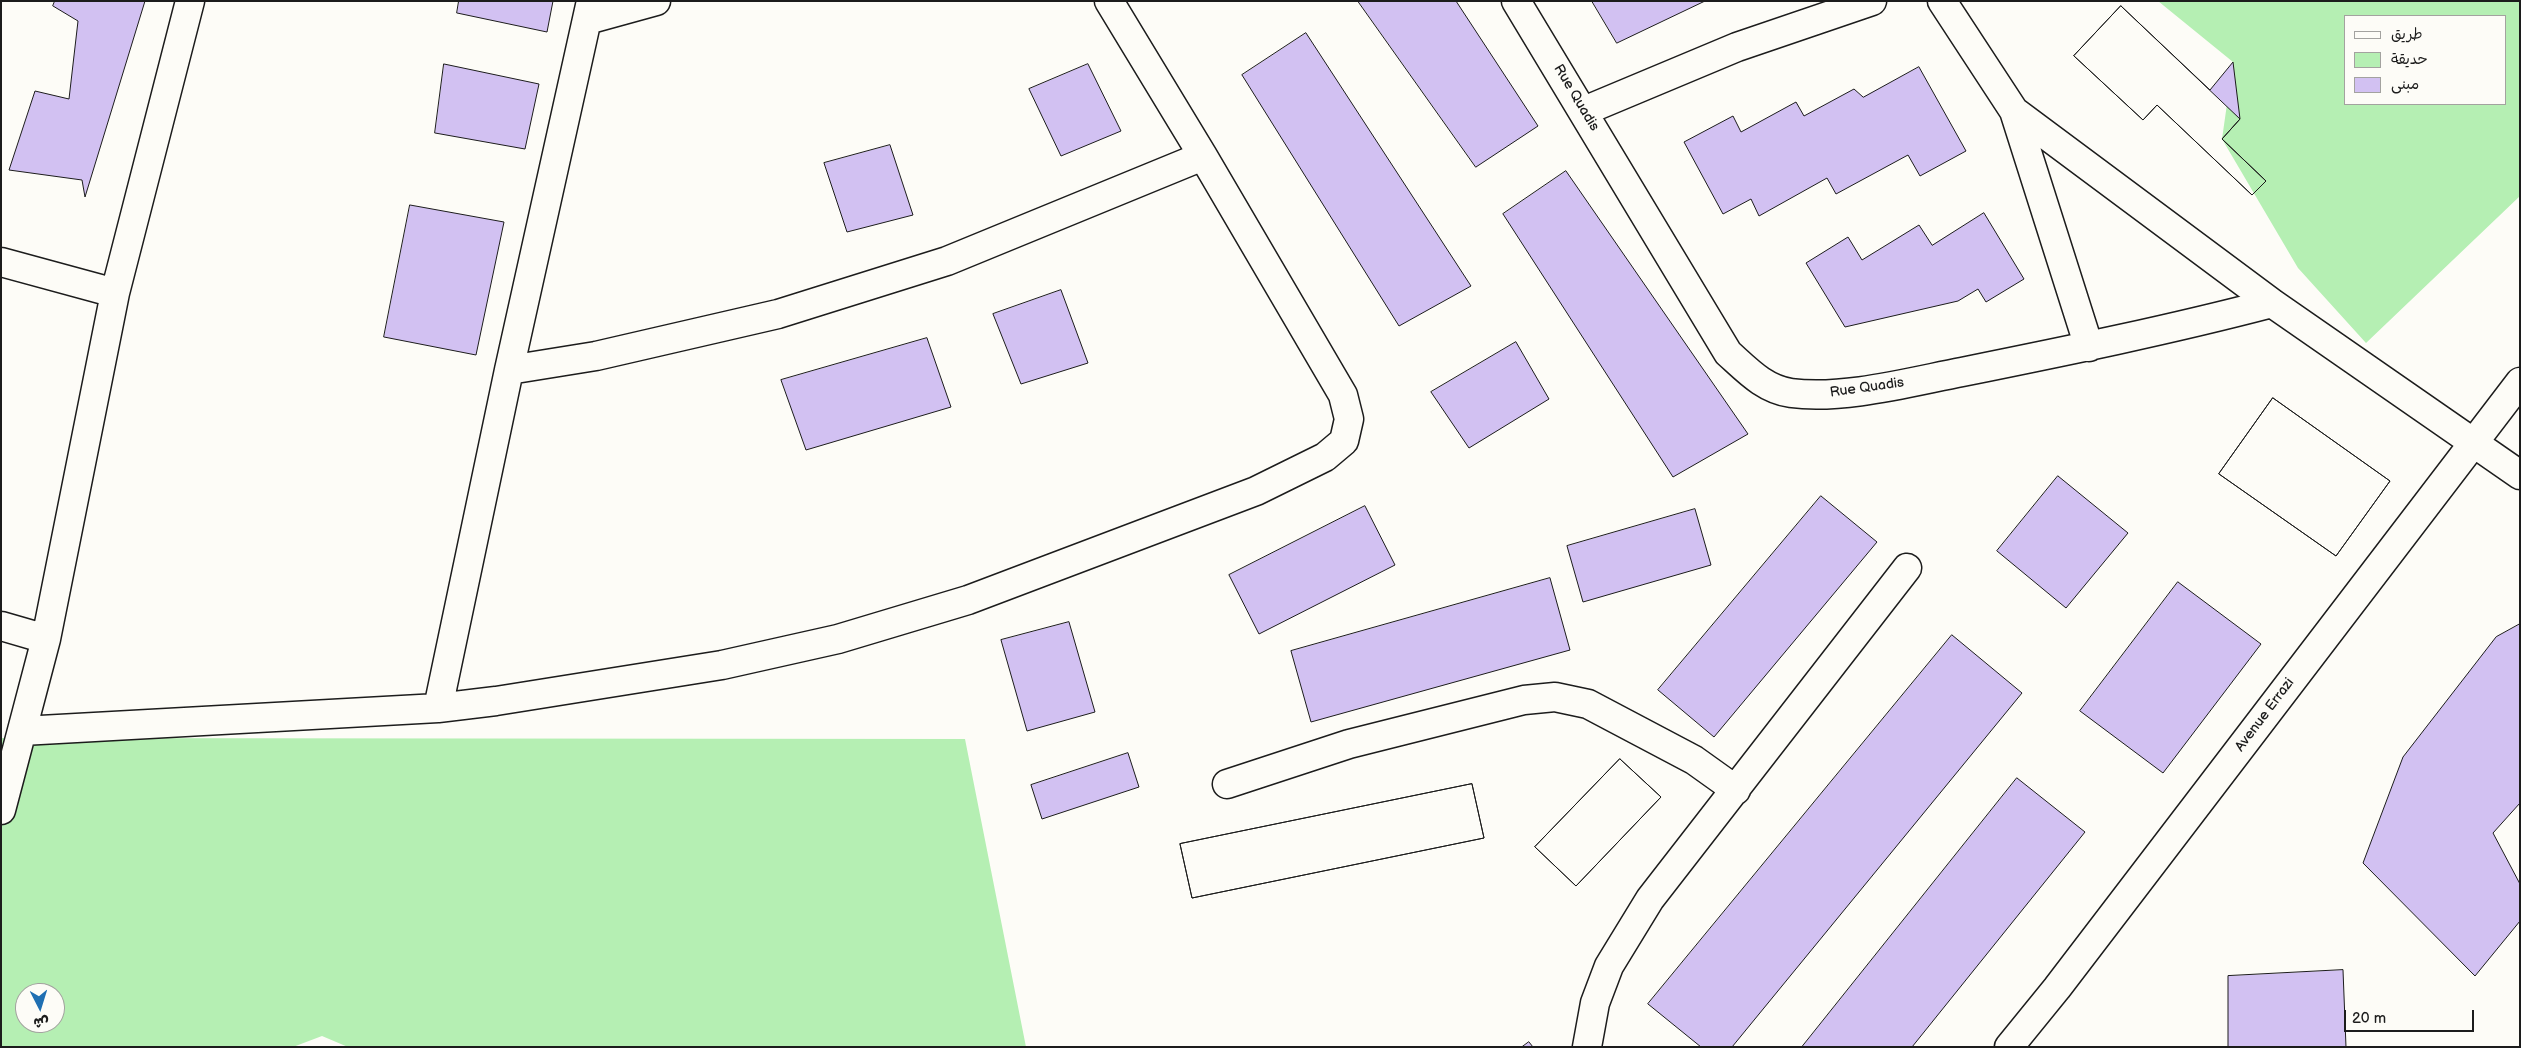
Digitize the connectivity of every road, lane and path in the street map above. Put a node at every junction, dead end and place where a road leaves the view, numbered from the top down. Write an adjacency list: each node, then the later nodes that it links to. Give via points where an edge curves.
1 (190, 1): 12 (street)
2 (656, 1): 7 (street)
3 (1109, 1): 10 (street)
4 (1516, 1): 8 (street, Rue Quadis)
5 (1872, 1): 8 (street, via 1737,47)
6 (1942, 1): 9 (street)
7 (589, 10): 15 (street)
8 (1584, 111): 14 (street, Rue Quadis, via 1728,353 1759,382 1789,393 1830,395)
9 (2014, 111): 13 (street); 14 (street)
10 (1203, 156): 15 (street, via 947,261 778,314 596,356); 22 (street, via 1343,395 1349,420 1344,441 1325,457 1256,491 968,600 838,639 722,665)
11 (1, 262): 12 (street)
12 (115, 293): 21 (street)
13 (2272, 303): 14 (street, Rue Quadis); 17 (street)
14 (2089, 347)
15 (509, 370): 22 (street)
16 (2520, 382): 17 (street, Avenue Errazi)
17 (2474, 442): 18 (street); 28 (street, Avenue Errazi)
18 (2520, 474)
19 (1907, 568): 25 (street)
20 (1, 626): 21 (street)
21 (46, 638): 23 (street)
22 (438, 708): 23 (street)
23 (22, 731): 26 (street)
24 (1227, 784): 25 (street, via 1349,744 1524,700 1555,697 1597,708 1694,760)
25 (1736, 790): 27 (street, via 1650,899 1609,966 1595,1004)
26 (1, 810)
27 (1587, 1047)
28 (2009, 1047)

